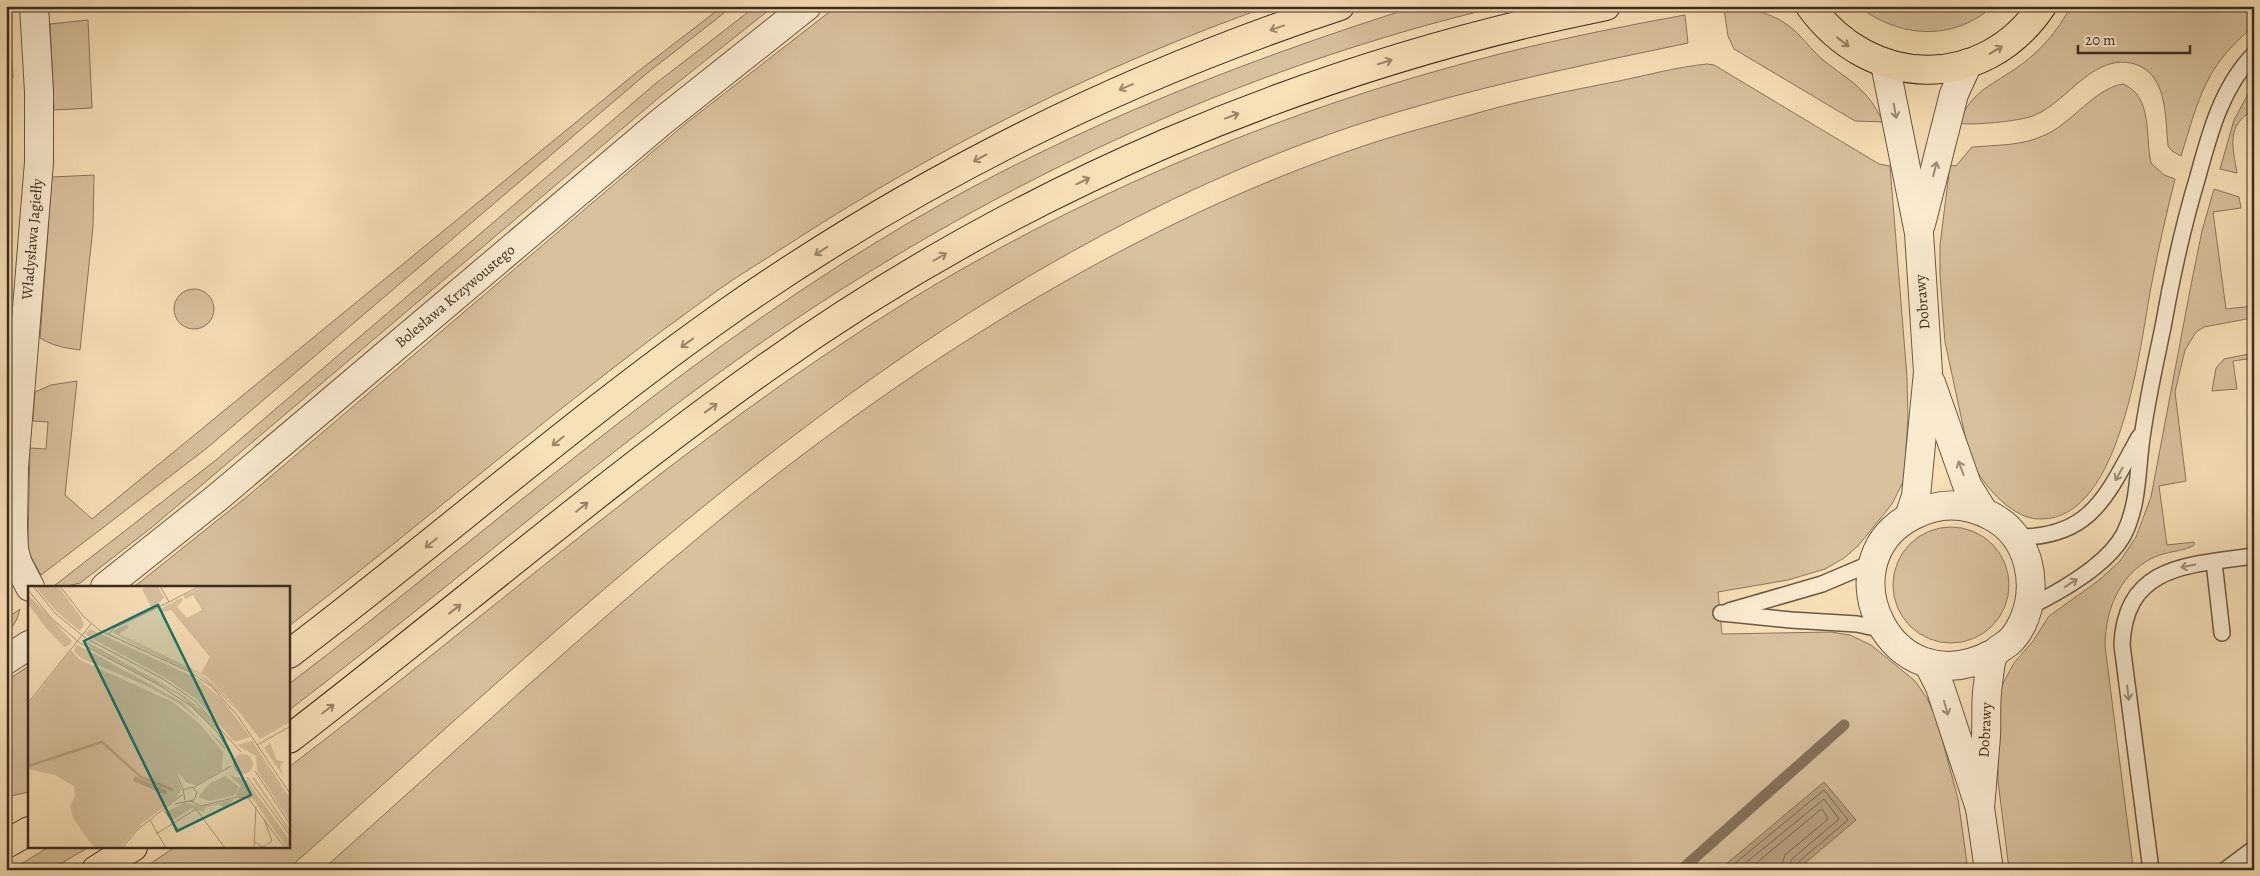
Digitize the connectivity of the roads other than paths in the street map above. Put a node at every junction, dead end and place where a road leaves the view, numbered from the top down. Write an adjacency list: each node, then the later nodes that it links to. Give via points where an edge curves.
1 (34, 6): 19 (street, Władysława Jagiełły, via 39,162 14,467 13,519 14,550)
2 (807, 6): 20 (street, Bolesława Krzywoustego, via 661,122 218,497)
3 (1340, 6): 25 (main road, one-way to 25, via 1236,43 1092,102 997,148 862,224 733,308 604,403)
4 (1606, 6): 29 (main road, one-way to 4, via 647,456 769,365 972,238 1123,162 1259,106 1435,47)
5 (1810, 6): 9 (main road, one-way to 9, via 1842,42)
6 (2042, 6): 8 (main road, one-way to 6, via 1981,59 2022,32)
7 (2254, 54): 12 (lane, via 2228,88 2206,145 2177,249)
8 (1968, 63): 9 (main road, via 1927,70); 10 (street, one-way to 8, via 1954,94)
9 (1885, 64): 10 (street, one-way to 10)
10 (1919, 233): 11 (street, Dobrawy)
11 (1928, 372): 13 (street, Dobrawy, one-way to 11, via 1968,485); 14 (street, Dobrawy, via 1916,496)
12 (2143, 432): 15 (lane, one-way to 15, via 2094,511 2076,525 2056,534); 21 (lane, one-way to 12, via 2079,578 2123,535 2135,503)
13 (1983, 512): 14 (street, Dobrawy, via 1968,507 1945,506 1923,510); 15 (street, Dobrawy, via 2001,522)
14 (1909, 517): 17 (street, Dobrawy, via 1882,544)
15 (2015, 536): 21 (street, Dobrawy, via 2025,552 2030,570)
16 (2254, 556): 18 (lane)
17 (1874, 562): 22 (street, Dobrawy, via 1871,590 1877,618); 22 (lane, via 1822,584 1722,613 1857,624)
18 (2214, 562): 23 (lane); 37 (lane, one-way to 37, via 2171,569 2156,577 2134,599 2127,610 2123,628 2123,655)
19 (29, 586)
20 (106, 586)
21 (2029, 607): 26 (street, Dobrawy, via 2010,641)
22 (1884, 630): 28 (street, Dobrawy, via 1896,645)
23 (2222, 633)
24 (28, 645): 27 (street)
25 (290, 653)
26 (1994, 654): 28 (street, Dobrawy, via 1962,666); 30 (street, Dobrawy, via 1988,684)
27 (6, 660)
28 (1928, 663): 30 (street, Dobrawy, one-way to 30, via 1940,687)
29 (290, 737)
30 (1980, 808): 36 (street, Dobrawy)
31 (28, 832): 32 (main road)
32 (6, 844)
33 (131, 848): 35 (main road)
34 (2252, 850): 38 (lane)
35 (96, 870)
36 (1989, 870)
37 (2151, 870)
38 (2225, 870)

